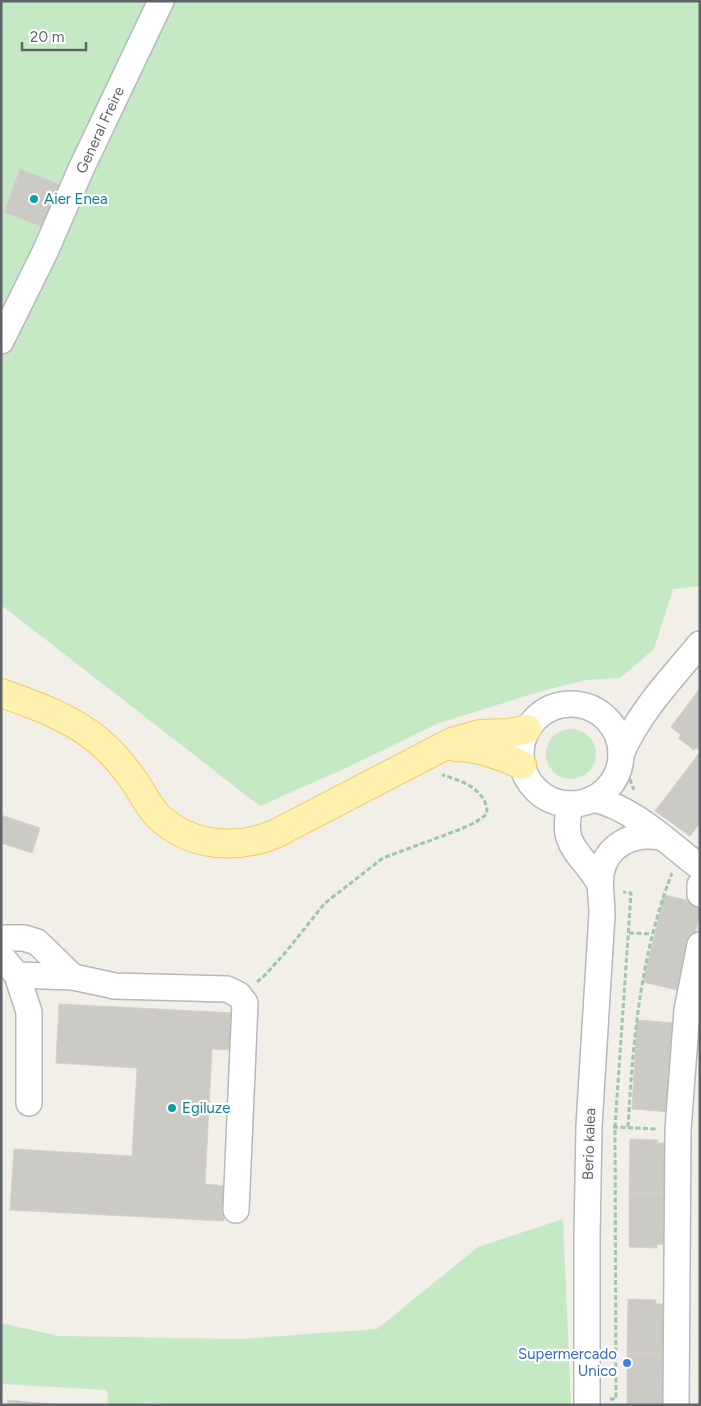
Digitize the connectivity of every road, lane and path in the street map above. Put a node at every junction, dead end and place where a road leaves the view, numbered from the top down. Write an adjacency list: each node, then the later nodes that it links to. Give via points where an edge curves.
1 (161, 1): 2 (street, General Freire)
2 (1, 341)
3 (700, 644): 7 (street, via 641,716 629,734)
4 (1, 693): 6 (main road, via 47,711 87,732 127,770 158,815 184,834 215,843 261,840)
5 (528, 729): 6 (main road, via 480,734); 7 (street, via 535,719 552,708 571,704 584,706 596,711 610,724 619,741); 8 (street, via 523,741)
6 (438, 748): 8 (main road, via 483,750)
7 (620, 761): 10 (street, via 609,786); 11 (street, via 621,792)
8 (522, 765): 10 (street, via 526,776 540,793 560,802)
9 (440, 774): 25 (path, via 460,779 472,787 487,805 486,814 461,829 383,858 325,903 265,975)
10 (582, 801): 11 (street, via 612,804); 16 (street, via 568,814 568,837 578,857)
11 (630, 814): 12 (street)
12 (660, 837): 14 (street); 16 (street, Berio kalea, via 638,836 618,845 604,862)
13 (675, 865): 19 (path)
14 (700, 867)
15 (700, 885): 17 (street)
16 (607, 888): 18 (path, via 631,892); 29 (street, Berio kalea, via 602,914 589,1135 587,1237)
17 (700, 894)
18 (628, 933): 19 (path); 29 (path, via 615,1127 616,1399)
19 (652, 934): 27 (path, via 640,991 632,1056 630,1128)
20 (1, 938): 24 (street, via 24,938 37,942)
21 (700, 945): 30 (street, via 687,1010 678,1130)
22 (1, 956): 23 (street)
23 (17, 975): 24 (street); 26 (street, via 29,1012)
24 (73, 977): 25 (street, via 115,986 227,989)
25 (238, 995): 28 (street, via 245,1003)
26 (29, 1103)
27 (666, 1129)
28 (236, 1210)
29 (597, 1402)
30 (676, 1405)

